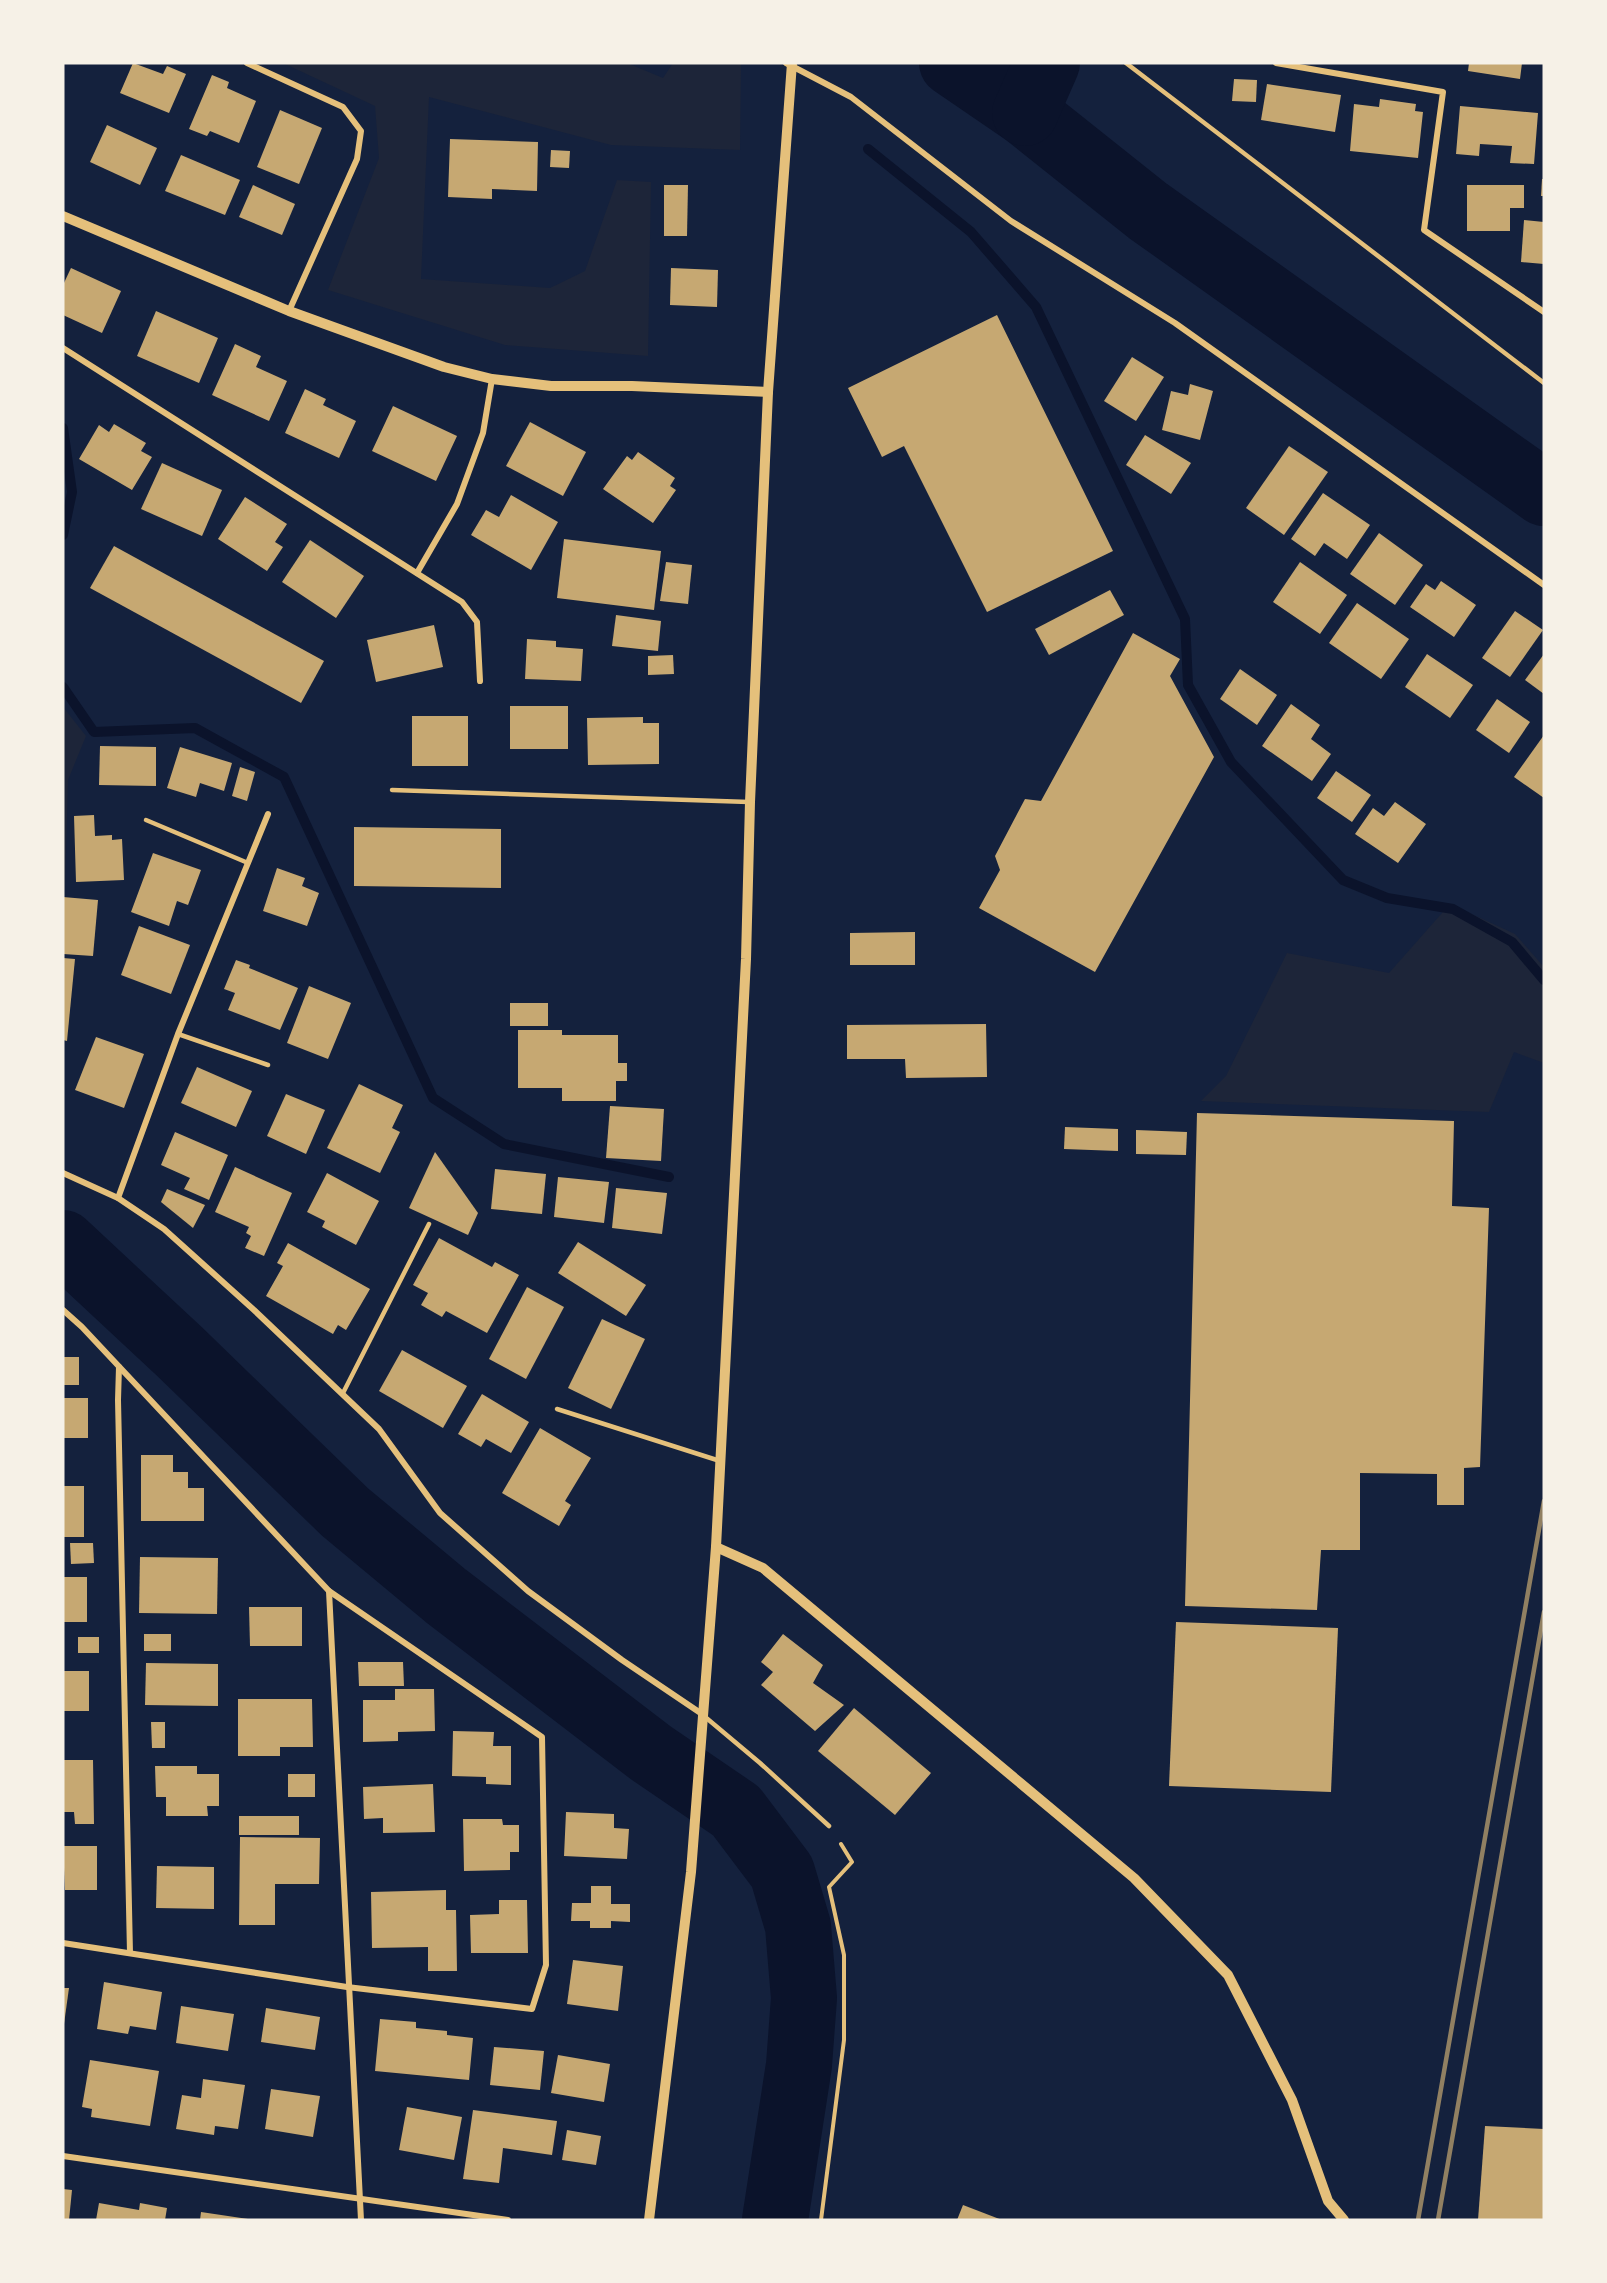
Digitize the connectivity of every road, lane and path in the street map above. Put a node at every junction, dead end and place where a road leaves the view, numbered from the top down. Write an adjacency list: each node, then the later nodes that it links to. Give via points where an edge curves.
1 (247, 63): 6 (street, via 343,107 361,131 357,159)
2 (1126, 63): 10 (lane)
3 (1276, 63): 7 (street, via 1443,92 1424,230)
4 (790, 64): 11 (street); 13 (street, via 851,97 1011,221 1175,323)
5 (63, 216): 6 (street)
6 (289, 311): 9 (street, via 444,367)
7 (1544, 312)
8 (63, 348): 12 (street)
9 (492, 379): 11 (street, via 552,386); 12 (street, via 483,433 457,504)
10 (1544, 383)
11 (768, 392): 16 (street)
12 (417, 573): 14 (street, via 462,602 477,622)
13 (1544, 585)
14 (480, 681)
15 (392, 790): 16 (lane)
16 (750, 802): 29 (street)
17 (268, 814): 19 (street)
18 (146, 820): 19 (lane)
19 (248, 863): 20 (street)
20 (178, 1034): 21 (lane); 23 (street)
21 (268, 1065)
22 (63, 1173): 23 (street)
23 (118, 1198): 27 (street, via 164,1229)
24 (429, 1224): 27 (lane)
25 (63, 1310): 26 (street)
26 (119, 1367): 31 (street); 35 (street)
27 (343, 1393): 32 (street, via 379,1430 440,1513 528,1591)
28 (557, 1409): 29 (lane)
29 (721, 1461): 30 (street)
30 (716, 1546): 32 (street); 43 (street, via 763,1568 1134,1878 1228,1975 1292,2100 1328,2201)
31 (329, 1591): 36 (street); 36 (street, via 542,1737 546,1965 532,2009)
32 (702, 1714): 33 (lane); 41 (street, via 691,1872)
33 (829, 1826): 42 (path, via 852,1862 829,1887 844,1955 844,2040)
34 (63, 1942): 35 (street)
35 (130, 1953): 36 (street)
36 (347, 1987): 38 (street)
37 (63, 2156): 38 (street)
38 (360, 2198): 39 (street); 40 (street)
39 (361, 2220)
40 (508, 2220)
41 (649, 2220)
42 (821, 2220)
43 (1344, 2220)

